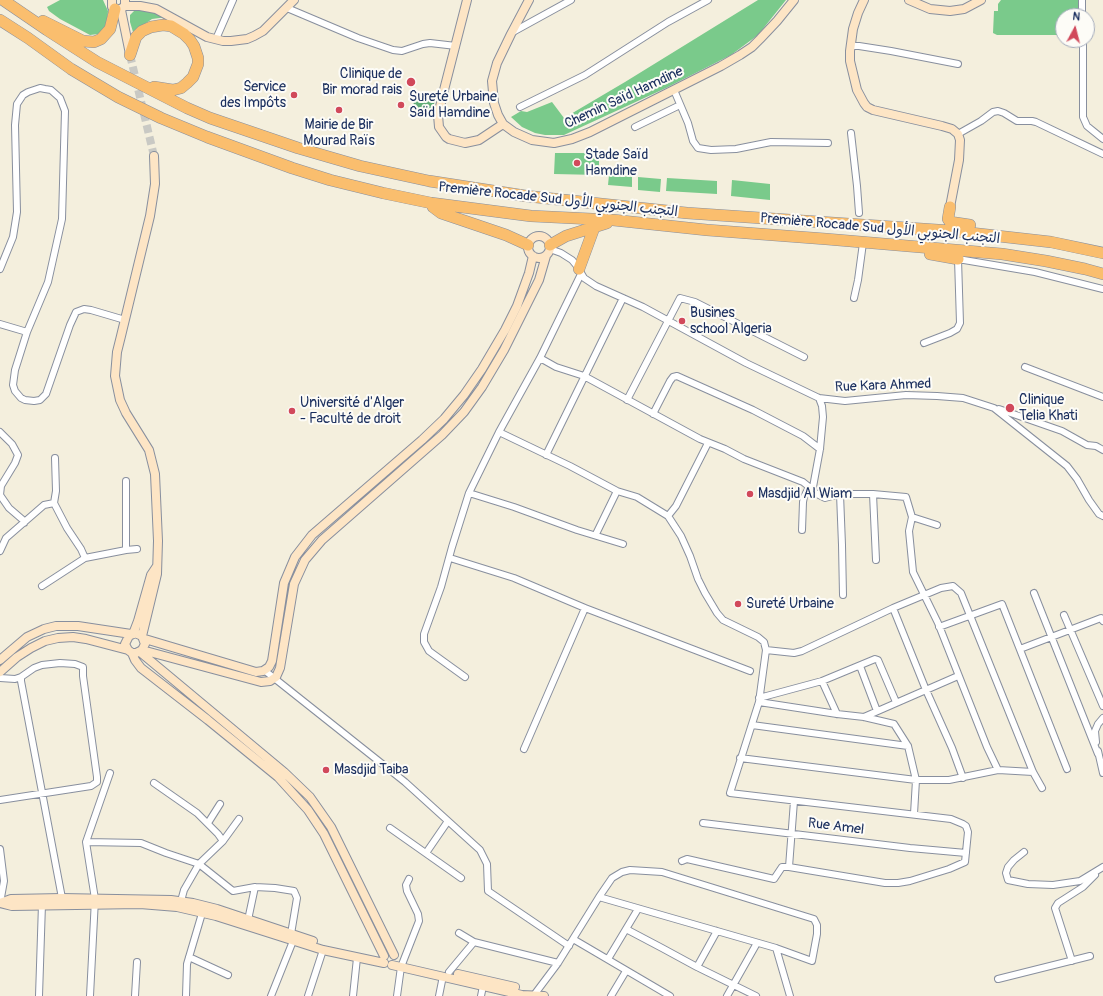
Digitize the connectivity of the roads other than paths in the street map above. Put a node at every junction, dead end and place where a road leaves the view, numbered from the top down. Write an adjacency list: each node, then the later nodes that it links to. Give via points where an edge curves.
1 (2, 0): 14 (highway, Première Rocade Sud التجنب الجنوبي الأول)
2 (233, 0): 18 (street)
3 (294, 0): 13 (street)
4 (467, 0): 19 (street)
5 (529, 0): 17 (street)
6 (571, 0): 17 (street)
7 (708, 0): 28 (street, via 668,22 585,75)
8 (794, 0): 26 (street, Chemin Saïd Hamdine, via 752,47)
9 (864, 0): 20 (street)
10 (909, 0): 11 (street, via 930,9 950,11 964,9)
11 (981, 0)
12 (118, 4): 14 (highway, via 110,29 101,39 94,42 83,41 44,22); 18 (street, via 156,9 200,34); 23 (street)
13 (287, 8): 18 (street, via 263,31 254,36 231,41); 19 (street, via 393,50 402,51 430,43)
14 (30, 19): 25 (highway, Première Rocade Sud التجنب الجنوبي الأول, via 97,62)
15 (0, 20): 22 (highway, Première Rocade Sud التجنب الجنوبي الأول)
16 (0, 27): 22 (highway, via 30,46)
17 (510, 34): 29 (street, via 492,81 494,103)
18 (216, 39)
19 (456, 46): 29 (street, via 438,115 439,127 449,139 465,143 479,140)
20 (850, 46): 24 (street); 32 (street, via 854,77 861,99 867,108 952,129)
21 (1082, 48): 33 (street, via 1083,117 1087,126)
22 (48, 52): 37 (highway, Première Rocade Sud التجنب الجنوبي الأول, via 118,97 207,137 330,180)
23 (130, 55): 25 (highway, via 136,37 142,31 151,26 163,25 171,26 184,34 197,54 196,70 188,84 181,88 167,90)
24 (958, 64)
25 (140, 84): 41 (highway, Première Rocade Sud التجنب الجنوبي الأول, via 210,118 298,148 360,166 429,181 519,195 687,213)
26 (674, 90): 27 (street); 29 (street, Chemin Saïd Hamdine, via 590,132 561,142 532,140)
27 (680, 105): 30 (street); 34 (street, via 693,142 698,148 736,149 771,142)
28 (520, 107)
29 (503, 124)
30 (635, 127)
31 (851, 133): 39 (street)
32 (958, 134): 35 (street, via 998,111 1017,121 1036,122); 38 (street, via 959,160)
33 (1103, 139)
34 (828, 143)
35 (1103, 154)
36 (154, 156): 56 (street, via 155,184 150,216)
37 (431, 203): 40 (highway, Première Rocade Sud التجنب الجنوبي الأول, via 531,216); 45 (highway, via 441,213)
38 (950, 207): 43 (highway, via 950,222 1009,230)
39 (859, 213): 41 (highway)
40 (613, 220): 42 (highway); 44 (highway, Première Rocade Sud التجنب الجنوبي الأول)
41 (858, 225): 43 (highway, Première Rocade Sud التجنب الجنوبي الأول)
42 (594, 228): 46 (highway, via 566,236); 51 (highway)
43 (1032, 239): 47 (highway, Première Rocade Sud التجنب الجنوبي الأول)
44 (865, 243): 49 (highway); 52 (highway, Première Rocade Sud التجنب الجنوبي الأول, via 1002,254 1085,268); 55 (street)
45 (528, 245): 46 (street, via 532,239 539,236 546,238); 48 (street)
46 (549, 251): 48 (street, via 539,258); 51 (street, Rue Kara Ahmed, via 572,260); 125 (street, via 539,280 504,350 464,412 442,435 322,540 305,560 294,584 280,668)
47 (1103, 253)
48 (533, 256): 118 (street, via 517,306 482,369 464,395 422,440 312,535 296,557 284,583 272,661)
49 (958, 259): 53 (street, via 1029,271); 60 (street, via 960,323 957,329 950,333)
50 (0, 269): 59 (street, via 12,237 17,212 17,104 28,92 40,88 51,90 60,98 65,111 62,219 48,282)
51 (580, 271): 54 (street, Rue Kara Ahmed, via 588,281); 62 (street)
52 (1103, 274)
53 (1103, 290)
54 (623, 298): 57 (street, Rue Kara Ahmed); 64 (street)
55 (854, 298)
56 (125, 320): 59 (street, via 91,310 80,309 76,312 46,394 40,400 34,401 21,398 13,385); 98 (street, via 117,352 115,376 120,400 146,443 152,461 158,541)
57 (668, 321): 61 (street, via 679,298 686,298); 66 (street, Rue Kara Ahmed); 67 (street)
58 (0, 324): 59 (street)
59 (26, 332)
60 (924, 343)
61 (804, 357)
62 (540, 358): 64 (street); 71 (street)
63 (1025, 367): 65 (street)
64 (584, 376): 67 (street); 75 (street)
65 (1103, 397)
66 (819, 398): 68 (street, Rue Kara Ahmed, via 845,401 906,395 937,396 963,398); 73 (street, via 823,417)
67 (627, 400): 69 (street)
68 (994, 408): 74 (street, via 1062,431 1087,445); 85 (street, Rue Kara Ahmed, via 1067,466 1099,514)
69 (653, 414): 72 (street); 73 (street, via 670,380 677,376 753,410 803,436)
70 (0, 432): 87 (street, via 12,444 18,455 1,486 0,495)
71 (499, 432): 75 (street); 80 (street)
72 (708, 443): 78 (street, via 787,475); 84 (street, via 676,506)
73 (820, 449): 78 (street, via 813,487)
74 (1103, 450)
75 (546, 455): 79 (street)
76 (55, 458): 83 (street)
77 (126, 481): 93 (street)
78 (809, 487): 81 (street, via 825,498); 89 (street, via 803,502)
79 (617, 491): 84 (street, via 638,498); 90 (street)
80 (469, 493): 90 (street); 96 (street)
81 (840, 494): 82 (street); 101 (street)
82 (873, 494): 86 (street, via 906,497); 97 (street)
83 (54, 503): 87 (street, via 44,505); 95 (street)
84 (668, 516): 114 (street, via 681,536 704,593 717,613 728,623 760,639 766,645)
85 (1103, 516)
86 (912, 517): 88 (street); 102 (street, via 909,532 912,566)
87 (24, 523): 94 (street, via 6,538)
88 (937, 526)
89 (802, 530)
90 (596, 534): 91 (street)
91 (623, 544)
92 (137, 549): 93 (street)
93 (126, 550): 95 (street)
94 (0, 551)
95 (85, 558): 99 (street)
96 (450, 558): 103 (street, via 514,578); 123 (street, via 424,634 424,642 429,651)
97 (876, 560)
98 (157, 566): 110 (street, via 151,575); 112 (street)
99 (42, 586)
100 (1034, 593): 111 (street)
101 (843, 595)
102 (924, 595): 104 (street); 106 (street, via 953,586 961,593); 108 (street)
103 (584, 608): 119 (street); 137 (street)
104 (893, 608): 114 (street, via 802,651 794,653); 127 (street)
105 (1064, 615): 109 (street)
106 (970, 616): 108 (street); 113 (street, via 1002,604); 142 (street)
107 (1103, 621): 109 (street, via 1101,618)
108 (939, 627): 121 (street)
109 (1070, 630): 111 (street); 130 (street)
110 (132, 634): 112 (street); 115 (street, via 126,641); 116 (street, via 78,626 56,626 27,637)
111 (1053, 637): 113 (street); 138 (street)
112 (144, 638): 115 (street, via 145,644); 118 (street, via 256,672)
113 (1020, 649): 140 (street)
114 (766, 650): 128 (street)
115 (135, 651): 120 (street, via 86,639 58,638 31,648); 125 (street, via 257,681 266,682); 198 (street, via 135,660 141,668 278,777 308,810 324,834)
116 (0, 660)
117 (860, 666): 126 (street); 129 (street, via 878,660); 131 (street)
118 (264, 670): 125 (street)
119 (750, 671)
120 (0, 672)
121 (958, 676): 127 (street); 141 (street)
122 (21, 677): 124 (street); 149 (street); 149 (street, via 42,665 60,663 83,667 82,676 97,782 91,786)
123 (465, 677)
124 (0, 678)
125 (273, 679): 155 (street, via 405,782)
126 (822, 681): 128 (street); 132 (street)
127 (926, 690): 129 (street); 145 (street)
128 (759, 700): 132 (street); 135 (street)
129 (896, 702): 131 (street)
130 (1103, 706)
131 (877, 711): 133 (street)
132 (837, 714): 133 (street)
133 (864, 717): 136 (street, via 894,724)
134 (1103, 718): 138 (street, via 1095,731)
135 (752, 725): 136 (street); 139 (street)
136 (908, 746): 146 (street)
137 (524, 749)
138 (1098, 754): 144 (street)
139 (740, 758): 146 (street); 151 (street, via 730,793)
140 (1067, 769)
141 (998, 770): 142 (street); 145 (street)
142 (1033, 772): 148 (street)
143 (110, 773): 161 (street)
144 (1103, 773)
145 (963, 778): 146 (street)
146 (916, 780): 153 (street)
147 (154, 783): 156 (street)
148 (1042, 788)
149 (43, 792): 150 (street); 176 (street)
150 (0, 800)
151 (794, 801): 153 (street); 159 (street)
152 (220, 804): 156 (street)
153 (914, 814): 165 (street, via 951,819 966,826)
154 (239, 819): 160 (street)
155 (448, 821): 164 (street); 191 (street, via 480,850 487,864 488,891)
156 (208, 823): 160 (street)
157 (703, 823): 159 (street, Rue Amel)
158 (390, 828): 164 (street)
159 (791, 834): 165 (street, Rue Amel); 168 (street)
160 (223, 841): 167 (street)
161 (86, 842): 167 (street, via 141,844); 178 (street)
162 (0, 849): 173 (street)
163 (1024, 852): 169 (street, via 1008,867 1008,880 1053,885 1080,881)
164 (426, 853): 171 (street)
165 (966, 853): 168 (street, via 965,862 898,883 885,883)
166 (682, 861): 168 (street, via 687,859 774,879 782,867)
167 (199, 864): 174 (street, via 233,891); 177 (street, via 184,890)
168 (789, 866)
169 (1103, 867): 199 (street, via 1083,887 1056,904 1055,908)
170 (0, 874): 173 (street)
171 (461, 878)
172 (409, 879): 198 (street, via 407,891 419,921)
173 (3, 884): 179 (street)
174 (255, 887): 183 (street); 187 (street, via 294,891 297,898)
175 (599, 897): 182 (street); 188 (street); 192 (street, via 612,878 622,872 662,872 816,921 817,934 812,961)
176 (62, 898): 178 (street); 179 (street, via 11,899)
177 (181, 901): 178 (street, via 150,898); 181 (street)
178 (95, 902): 180 (street); 181 (street); 211 (street)
179 (0, 903): 180 (street, via 12,906)
180 (42, 904): 210 (street)
181 (204, 909): 183 (street, via 231,913); 187 (street); 195 (street)
182 (638, 909): 184 (street); 185 (street)
183 (248, 920): 187 (street)
184 (626, 929): 197 (street); 202 (street)
185 (717, 931): 190 (street); 202 (street)
186 (459, 933): 189 (street)
187 (292, 938): 193 (street); 198 (street); 214 (street)
188 (573, 940): 191 (street); 197 (street)
189 (474, 942): 201 (street); 204 (street)
190 (757, 943): 192 (street); 207 (street)
191 (569, 946): 201 (street)
192 (776, 948): 225 (street)
193 (323, 950): 196 (street); 215 (street)
194 (1090, 956): 199 (street)
195 (189, 957): 205 (street); 213 (street)
196 (357, 958): 198 (street); 216 (street)
197 (608, 959): 203 (street)
198 (392, 961): 204 (street); 217 (street)
199 (1072, 961): 206 (street)
200 (137, 962): 212 (street)
201 (558, 963): 209 (street)
202 (697, 967): 207 (street)
203 (626, 971): 221 (street); 222 (street)
204 (446, 974): 208 (street); 209 (street, via 523,990); 218 (street)
205 (228, 975)
206 (998, 978)
207 (734, 984): 223 (street); 224 (street)
208 (483, 986): 209 (street); 219 (street)
209 (534, 995): 220 (street)
210 (39, 996)
211 (90, 996)
212 (136, 996)
213 (186, 996)
214 (271, 996)
215 (308, 996)
216 (353, 996)
217 (397, 996)
218 (439, 996)
219 (481, 996)
220 (544, 996)
221 (611, 996)
222 (670, 996)
223 (727, 996)
224 (756, 996)
225 (790, 996)

